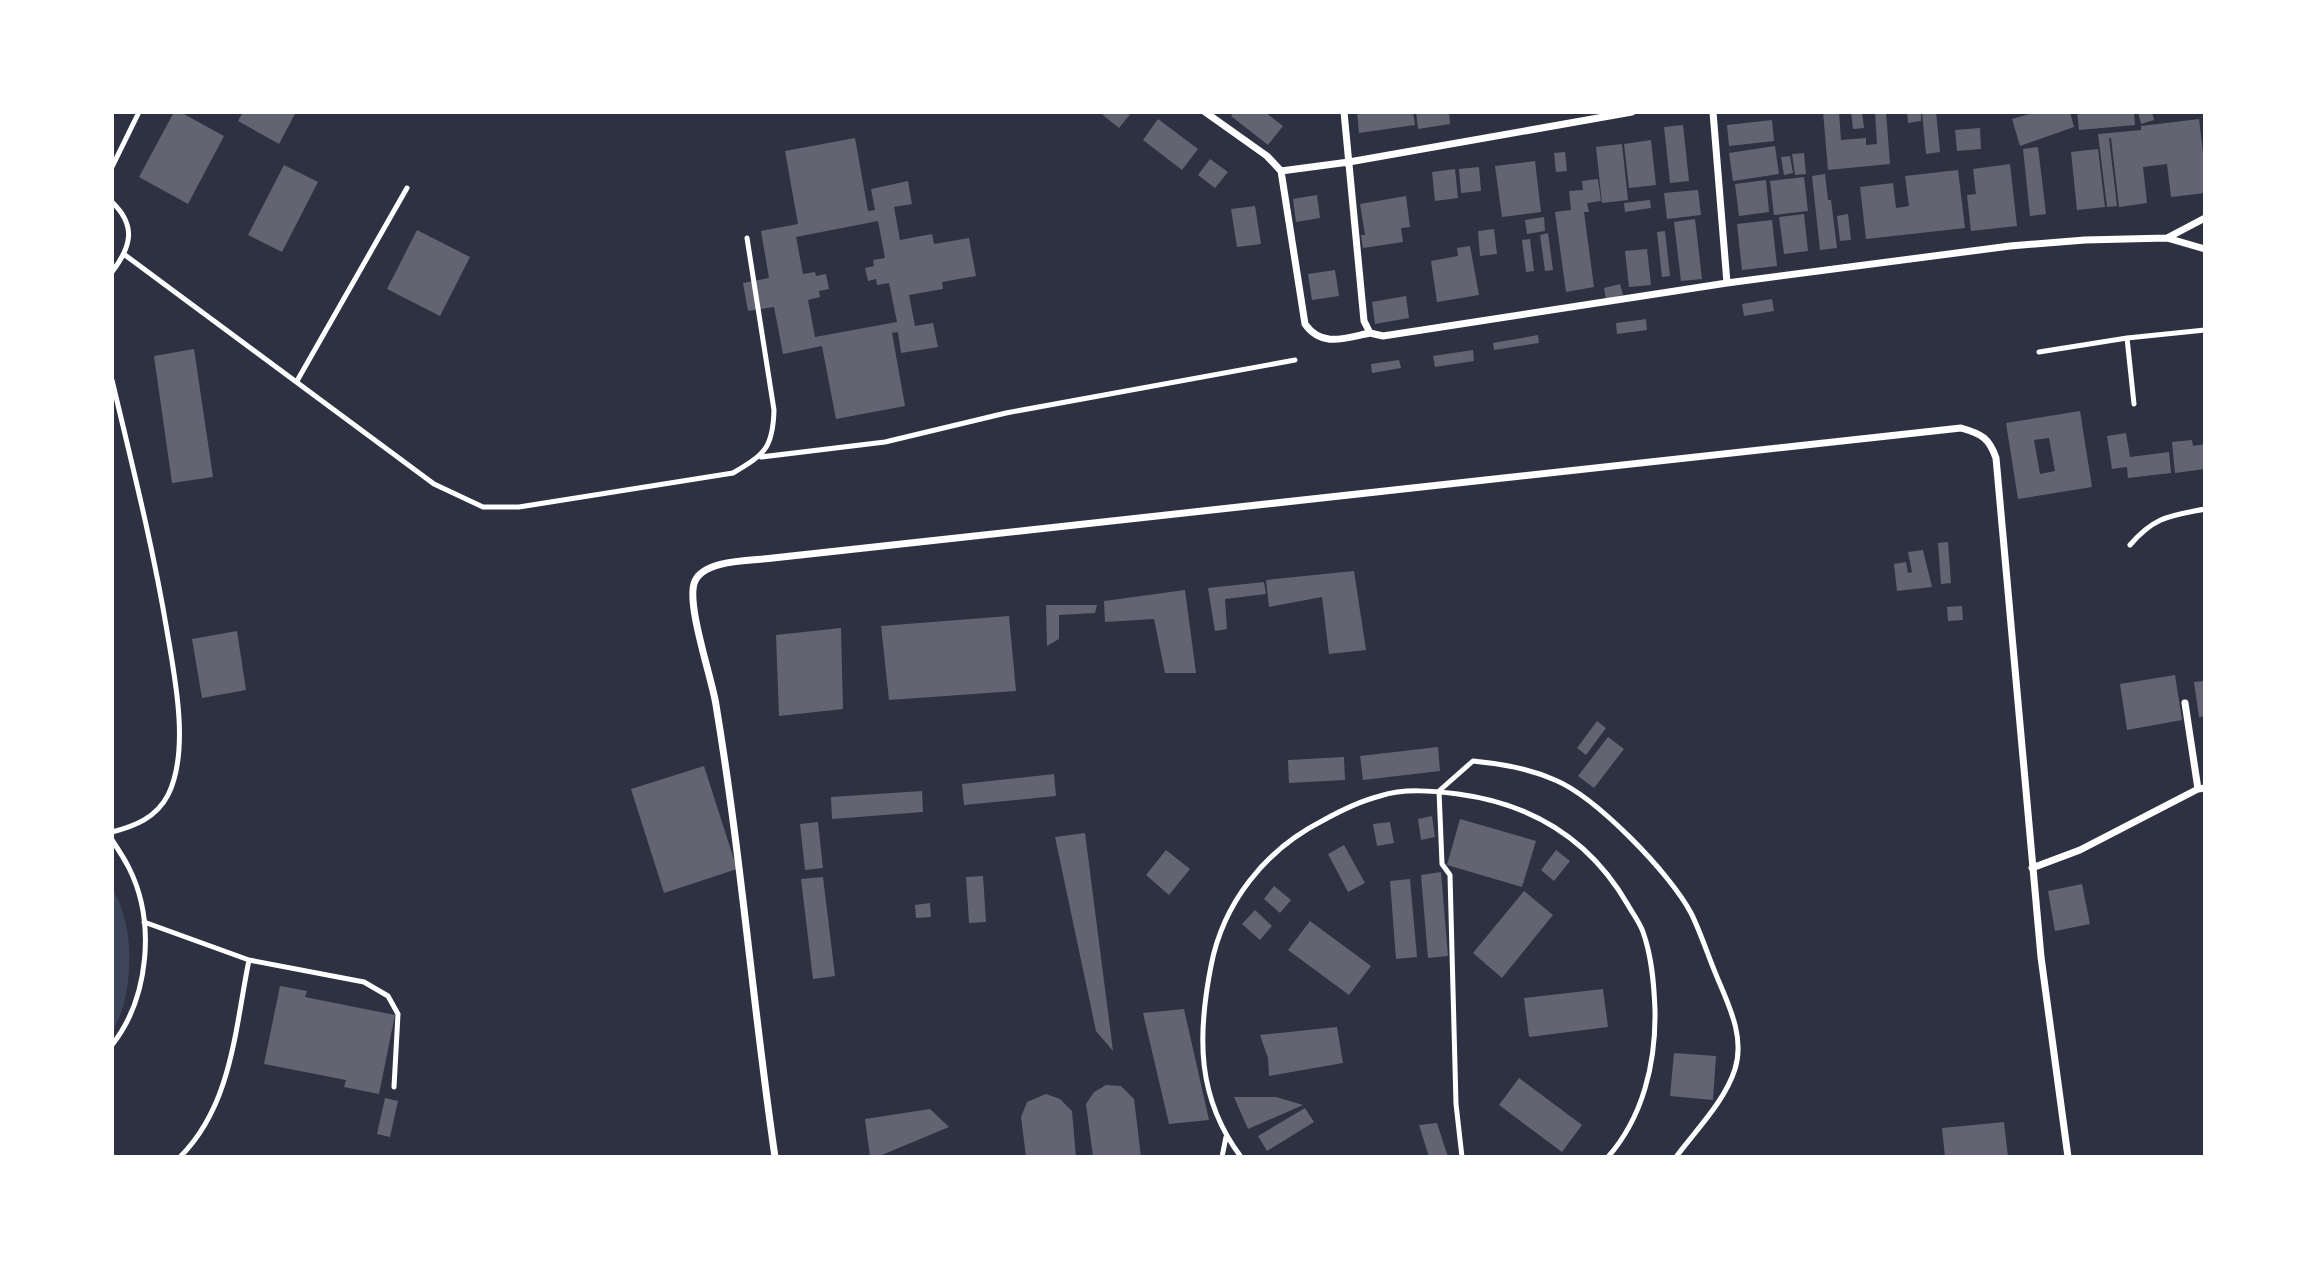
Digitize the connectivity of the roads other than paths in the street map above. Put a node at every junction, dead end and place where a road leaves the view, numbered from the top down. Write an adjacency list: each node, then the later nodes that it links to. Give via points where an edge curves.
1 (139, 112): 7 (lane)
2 (1205, 112): 8 (street)
3 (1344, 112): 6 (street)
4 (1632, 112): 6 (street)
5 (1713, 112): 17 (street)
6 (1349, 162): 8 (street); 19 (street, via 1364,321)
7 (112, 167)
8 (1281, 171): 19 (street, via 1305,324 1321,338 1336,340)
9 (407, 188): 24 (lane)
10 (112, 202): 15 (lane, via 125,218 129,237)
11 (2205, 218): 13 (street)
12 (747, 238): 26 (lane, via 774,410 773,433)
13 (2167, 238): 14 (street); 17 (street, via 2010,246)
14 (2205, 249)
15 (125, 255): 16 (lane); 24 (lane)
16 (112, 272)
17 (1727, 283): 19 (street, via 1383,336)
18 (2205, 330): 20 (lane)
19 (1370, 333)
20 (2127, 338): 21 (lane); 25 (lane)
21 (2039, 352)
22 (1295, 360): 26 (lane, via 1006,413 886,442)
23 (112, 380): 32 (lane, via 158,576 178,697 178,759 168,795 154,813 136,826)
24 (297, 381): 26 (lane, via 434,484 484,507 519,507 733,473)
25 (2134, 404)
26 (761, 457)
27 (2205, 509): 28 (lane, via 2165,517)
28 (2130, 544)
29 (2185, 703): 30 (street)
30 (2201, 789): 34 (street, via 2080,850)
31 (1439, 791): 39 (lane, via 1382,795 1298,833 1264,862 1234,903 1215,946 1204,998 1202,1051 1208,1095); 44 (lane, via 1442,864 1450,875 1456,1104); 45 (lane, via 1512,806 1547,821 1582,846 1615,883 1643,931 1654,979 1656,1036 1645,1093 1621,1142); 46 (lane, via 1473,761 1516,766 1558,780 1591,803 1652,859 1690,912 1733,1017 1739,1044 1735,1069 1722,1096)
32 (112, 832)
33 (112, 840): 35 (lane, via 130,869)
34 (2032, 868): 41 (street, via 1996,458 1990,442 1961,428 715,565 703,570 695,582 692,600 716,703); 47 (street)
35 (144, 922): 36 (lane); 37 (lane, via 146,953 138,995)
36 (249, 960): 38 (lane, via 364,982 388,996 398,1014); 40 (lane, via 225,1084 214,1112)
37 (112, 1045)
38 (394, 1087)
39 (1226, 1137): 42 (lane); 43 (lane)
40 (180, 1157)
41 (775, 1157)
42 (1222, 1157)
43 (1241, 1157)
44 (1462, 1157)
45 (1608, 1157)
46 (1676, 1157)
47 (2068, 1157)

